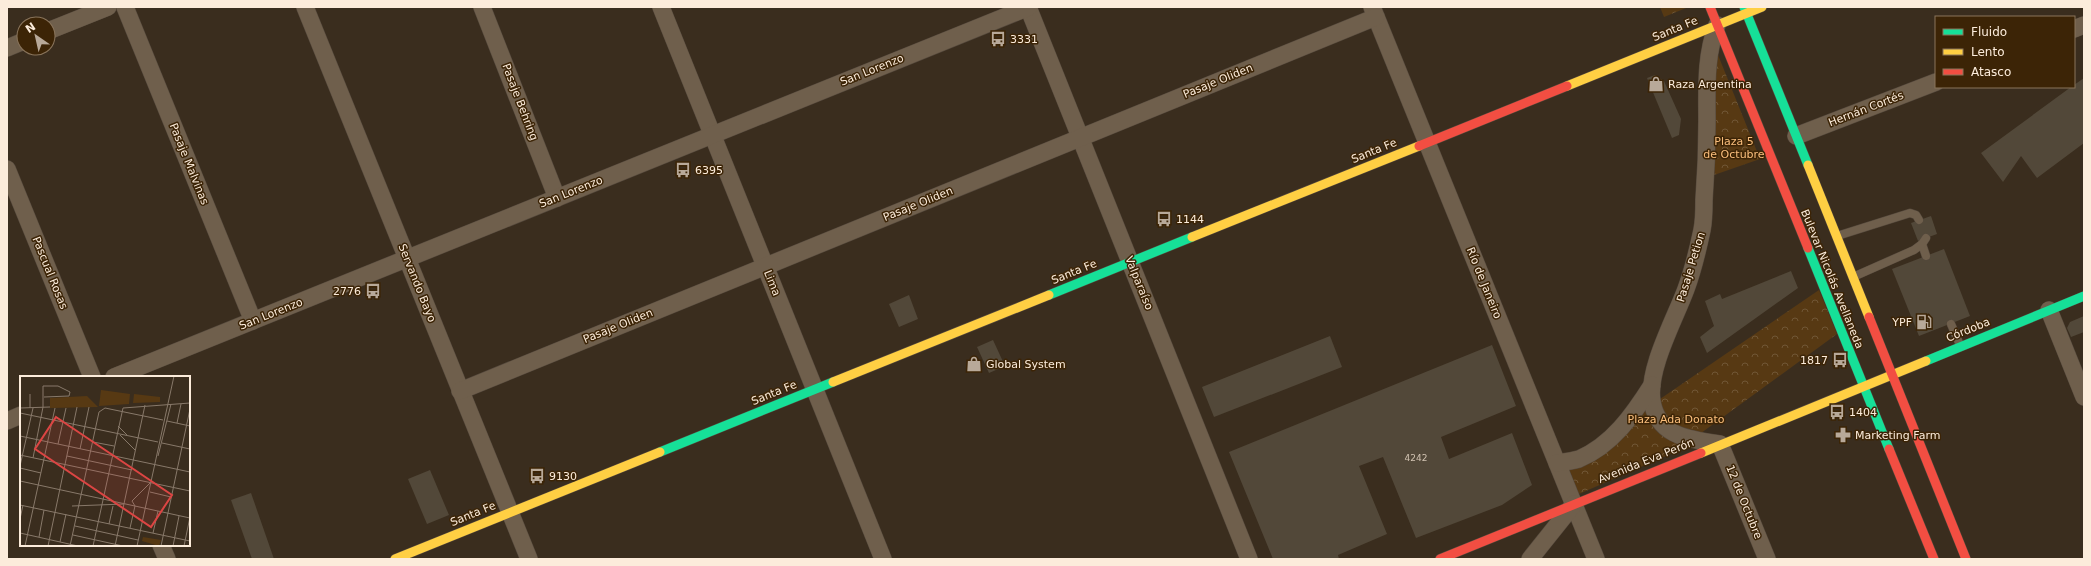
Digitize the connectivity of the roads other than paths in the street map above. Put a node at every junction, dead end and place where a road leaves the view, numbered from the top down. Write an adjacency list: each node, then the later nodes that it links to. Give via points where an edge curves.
1 (108, 7): 12 (street)
2 (126, 7): 29 (street, Pasaje Malvinas)
3 (305, 7): 23 (street, Servando Bayo)
4 (482, 7): 19 (street, Pasaje Behring)
5 (661, 7): 14 (street, Lima)
6 (1028, 7): 14 (street, San Lorenzo); 16 (street, Valparaíso)
7 (1710, 7): 11 (main road, Bulevar Nicolás Avellaneda)
8 (1762, 7): 9 (main road, Santa Fe)
9 (1746, 10): 11 (main road, Santa Fe); 15 (main road, Bulevar Nicolás Avellaneda)
10 (1374, 12): 16 (street, Pasaje Oliden); 17 (street, Río de Janeiro)
11 (1717, 25): 17 (main road, Santa Fe); 35 (street, Pasaje Petion, via 1710,42 1707,78 1707,167 1702,229 1686,287 1655,369); 36 (main road, Bulevar Nicolás Avellaneda)
12 (56, 28)
13 (1935, 82): 15 (street, Hernán Cortés)
14 (712, 135): 19 (street, San Lorenzo); 25 (street, Lima)
15 (1796, 136): 21 (main road, Bulevar Nicolás Avellaneda)
16 (1081, 137): 24 (street, Valparaíso); 25 (street, Pasaje Oliden)
17 (1427, 142): 24 (main road, Santa Fe); 43 (street, Río de Janeiro)
18 (7, 169): 33 (street, Pascual Rosas)
19 (557, 198): 23 (street, San Lorenzo)
20 (1919, 220): 21 (lane, via 1916,215 1910,213)
21 (1836, 236): 26 (main road, Bulevar Nicolás Avellaneda)
22 (1926, 256): 26 (lane, via 1924,241 1914,250)
23 (407, 259): 29 (street, San Lorenzo); 38 (street, Servando Bayo)
24 (1131, 262): 37 (main road, Santa Fe); 51 (street, Valparaíso)
25 (765, 266): 37 (street, Lima); 38 (street, Pasaje Oliden)
26 (1853, 277): 32 (main road, Bulevar Nicolás Avellaneda)
27 (2084, 296): 28 (main road, Córdoba)
28 (2049, 310): 31 (main road, Córdoba); 39 (street)
29 (252, 321): 34 (street, San Lorenzo)
30 (1951, 324): 31 (lane)
31 (1960, 346): 32 (main road, Córdoba)
32 (1892, 374): 36 (main road, Córdoba); 57 (main road, Bulevar Nicolás Avellaneda)
33 (92, 376)
34 (116, 376)
35 (1652, 385): 42 (street, Pasaje Petion, via 1655,412 1673,434); 43 (street, Pasaje Petion, via 1633,416 1603,445 1578,459)
36 (1862, 386): 42 (main road, Avenida Eva Perón); 56 (main road, Bulevar Nicolás Avellaneda)
37 (815, 389): 45 (main road, Santa Fe); 50 (street, Lima)
38 (460, 391): 45 (street, Servando Bayo)
39 (2084, 397)
40 (20, 415): 41 (street)
41 (7, 420)
42 (1720, 444): 44 (main road, Avenida Eva Perón); 55 (street, 12 de Octubre)
43 (1557, 463): 44 (street, Río de Janeiro)
44 (1574, 504): 52 (main road, Avenida Eva Perón); 53 (street); 54 (street, Río de Janeiro)
45 (510, 513): 48 (main road, Santa Fe); 49 (street, Servando Bayo)
46 (161, 546): 47 (street)
47 (166, 559)
48 (395, 559)
49 (529, 559)
50 (884, 559)
51 (1248, 559)
52 (1440, 559)
53 (1530, 559)
54 (1596, 559)
55 (1767, 559)
56 (1934, 559)
57 (1966, 559)

